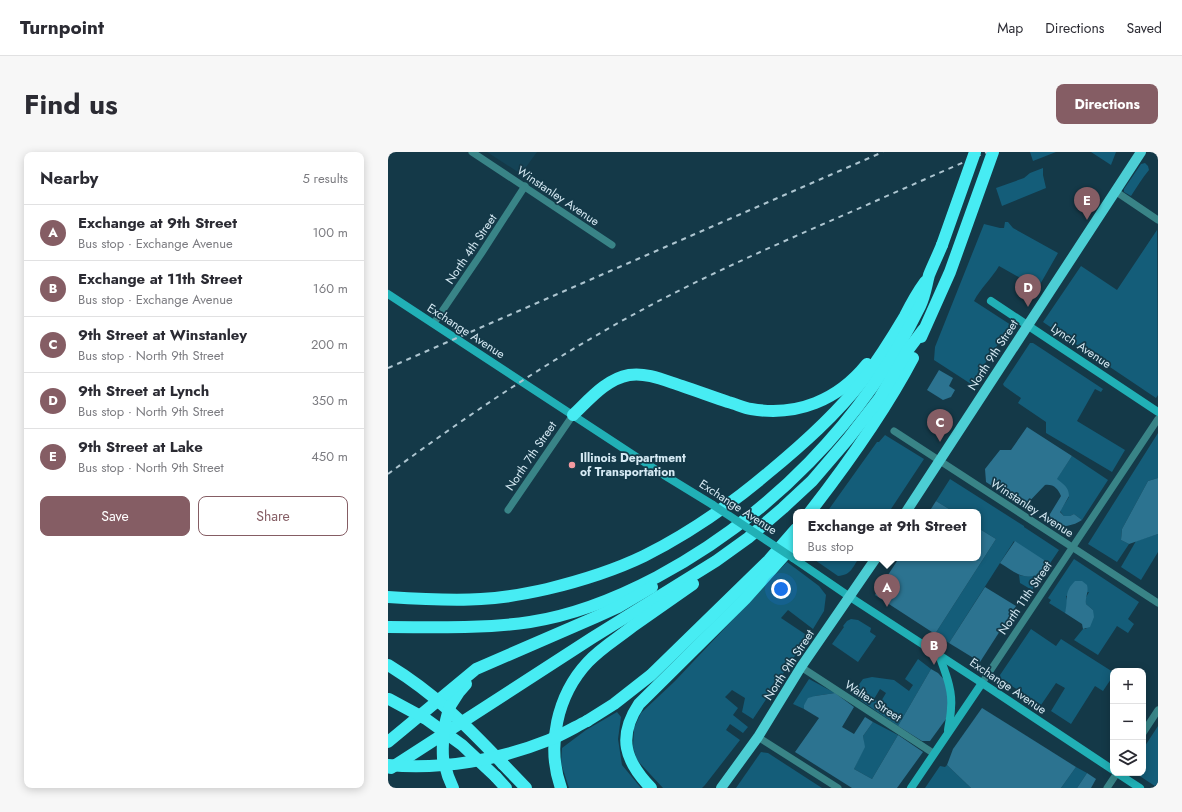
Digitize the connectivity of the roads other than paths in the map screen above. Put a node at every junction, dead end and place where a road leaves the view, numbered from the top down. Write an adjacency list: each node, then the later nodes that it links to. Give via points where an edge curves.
1 (472, 152): 5 (street, Winstanley Avenue)
2 (975, 152): 9 (highway, bridge)
3 (993, 152): 14 (highway, via 950,272)
4 (1141, 152): 6 (main road, North 9th Street)
5 (525, 186): 8 (street, Winstanley Avenue); 12 (street, North 4th Street)
6 (1115, 191): 7 (street); 13 (main road, North 9th Street)
7 (1158, 220)
8 (612, 245)
9 (929, 276): 15 (highway, via 916,293); 26 (highway, via 924,296 904,335 859,404 808,463)
10 (388, 294): 12 (street, Exchange Avenue)
11 (991, 301): 13 (street, Lynch Avenue)
12 (434, 323): 17 (street, Exchange Avenue)
13 (1028, 326): 16 (street, Lynch Avenue); 21 (main road, North 9th Street)
14 (923, 330): 20 (highway, via 915,354); 31 (highway, via 879,398 812,481 748,538)
15 (888, 344): 17 (highway, via 878,350 848,384 830,397 803,408 779,412 750,409 651,376 630,375 611,381); 34 (highway, via 838,409 792,454 742,495 683,534 643,556 574,582 514,595 482,599 432,600)
16 (1158, 412)
17 (573, 415): 25 (street, North 7th Street); 30 (street, Exchange Avenue, bridge)
18 (1158, 419): 29 (street, North 11th Street)
19 (894, 431): 21 (street, Winstanley Avenue)
20 (854, 454): 22 (highway); 23 (highway, via 845,478)
21 (940, 460): 24 (main road, North 9th Street); 29 (street, Winstanley Avenue)
22 (812, 509)
23 (822, 509)
24 (908, 509)
25 (508, 510)
26 (751, 514): 37 (highway, via 666,572 582,609 530,622 493,626); 39 (highway, via 723,542 641,594 596,617)
27 (793, 532): 50 (highway, bridge, via 769,560 651,675 587,721 550,740 480,760 438,766)
28 (793, 545): 60 (highway, via 745,599 631,716 627,730 627,747 639,776)
29 (1073, 547): 36 (street, Winstanley Avenue); 42 (street, North 11th Street)
30 (793, 558)
31 (716, 561): 52 (highway); 59 (highway, via 694,584 604,648 587,663 571,685 559,712 555,736 554,759)
32 (797, 561): 35 (street, Exchange Avenue, bridge)
33 (874, 561): 35 (main road, North 9th Street)
34 (388, 597)
35 (850, 597): 38 (street, Exchange Avenue); 41 (main road, North 9th Street)
36 (1158, 603)
37 (388, 626)
38 (939, 655): 42 (street, Exchange Avenue); 46 (street, via 951,696)
39 (491, 662): 48 (highway, via 463,678); 56 (highway, bridge, via 459,692 444,722 443,758)
40 (388, 665): 58 (highway, bridge, via 442,703)
41 (801, 667): 47 (main road, North 9th Street); 49 (street, Walter Street)
42 (982, 683): 46 (street, North 11th Street); 51 (street, Exchange Avenue)
43 (388, 699): 57 (highway, bridge, via 426,719 462,745)
44 (1158, 710): 45 (street)
45 (1146, 728)
46 (948, 732): 49 (street, North 11th Street)
47 (758, 737): 55 (main road, North 9th Street); 61 (street)
48 (388, 742)
49 (933, 753): 62 (street, North 11th Street)
50 (388, 765)
51 (1110, 768)
52 (388, 770)
53 (1115, 776): 63 (street)
54 (1122, 776): 64 (street)
55 (720, 787)
56 (454, 788)
57 (506, 788)
58 (526, 788)
59 (561, 788)
60 (652, 788)
61 (838, 788)
62 (910, 788)
63 (1107, 788)
64 (1140, 788)

